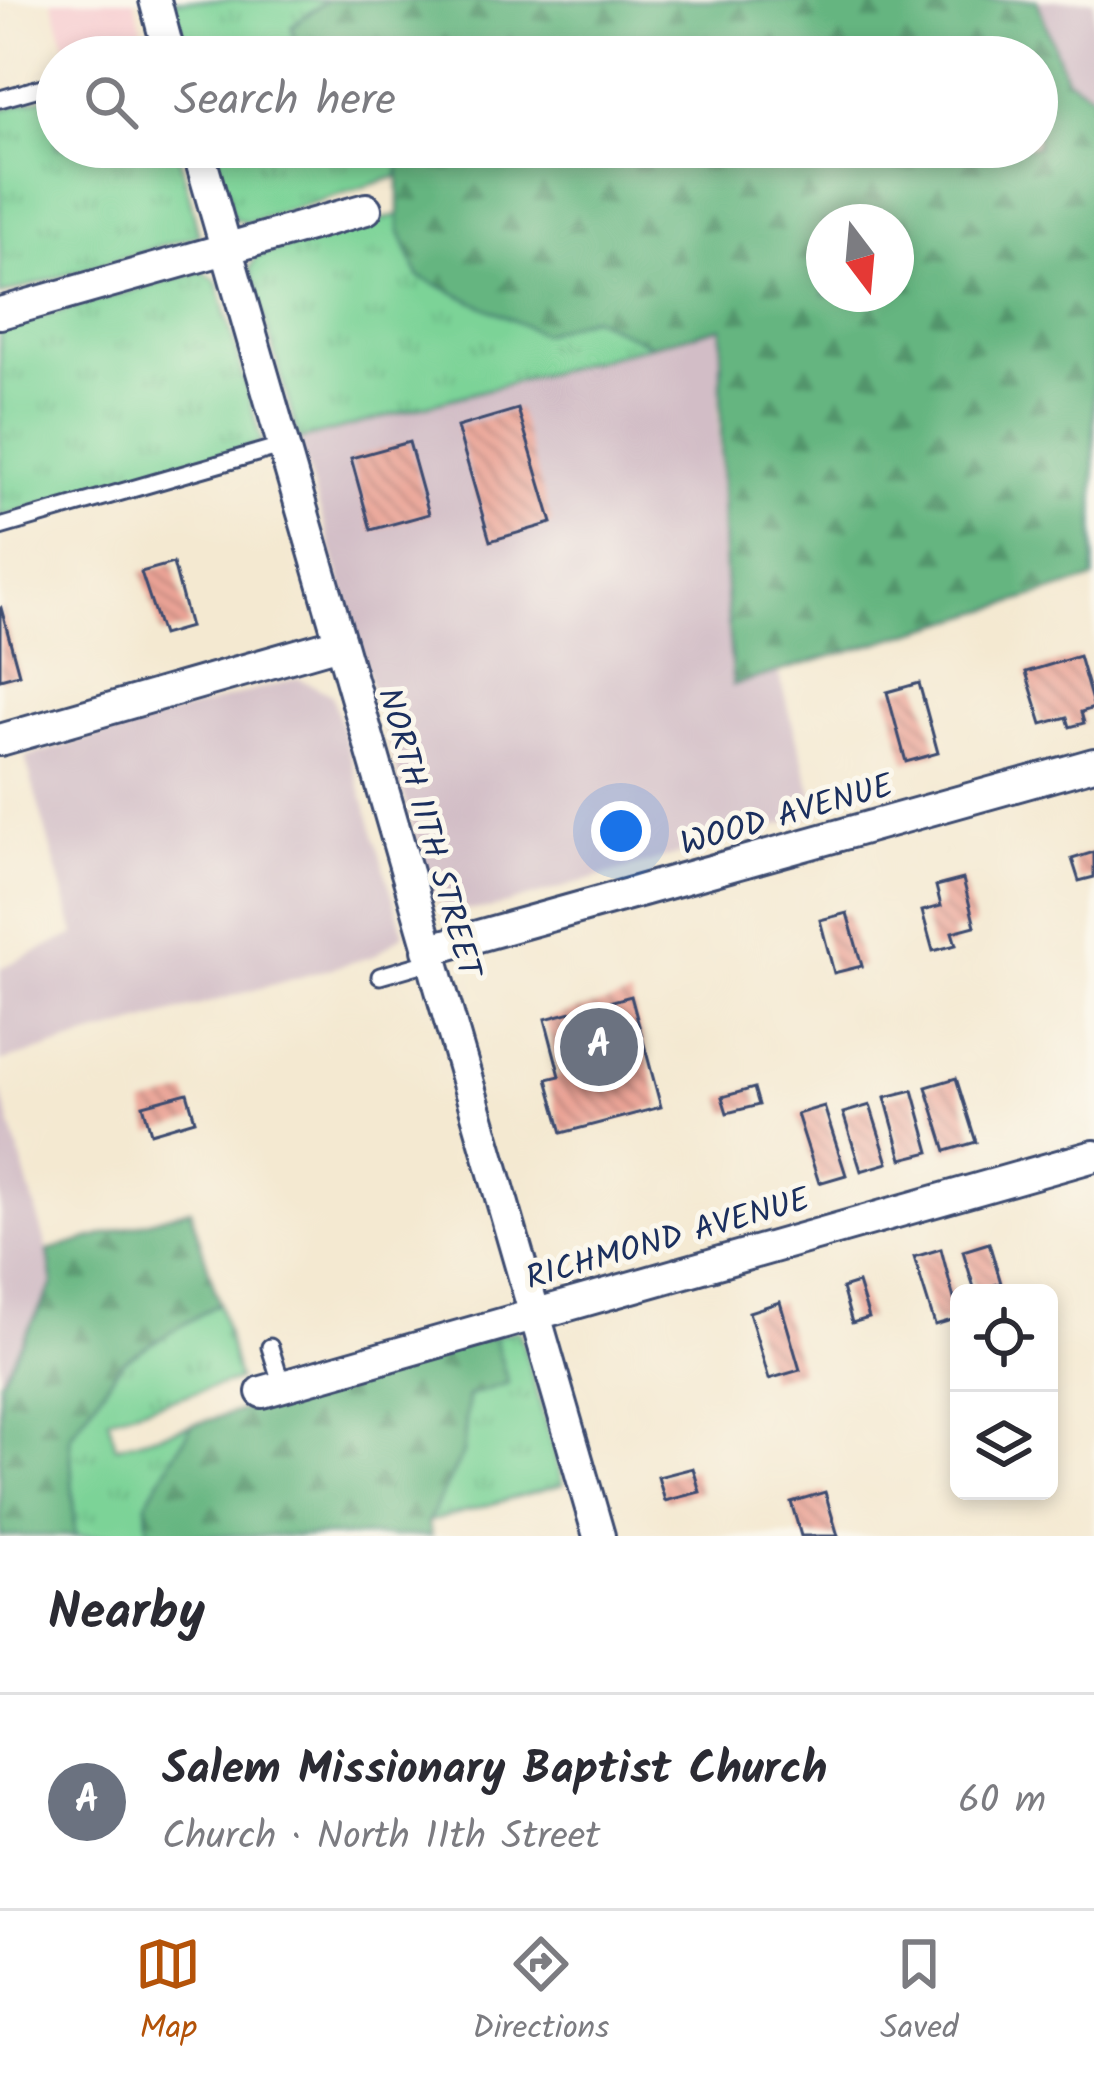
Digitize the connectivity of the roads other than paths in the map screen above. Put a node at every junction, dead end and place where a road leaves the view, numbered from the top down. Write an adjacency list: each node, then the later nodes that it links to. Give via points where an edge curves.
1 (155, 0): 2 (street)
2 (160, 36)
3 (36, 89): 4 (lane)
4 (0, 99)
5 (202, 168): 7 (street, NORTH 11TH STREET)
6 (366, 209): 7 (street)
7 (226, 248): 8 (street); 9 (street, NORTH 11TH STREET)
8 (0, 313)
9 (281, 446): 10 (lane); 11 (street, NORTH 11TH STREET)
10 (0, 527)
11 (339, 643): 12 (street); 14 (street, NORTH 11TH STREET)
12 (0, 740)
13 (1094, 764): 14 (street, WOOD AVENUE)
14 (430, 956): 15 (lane); 17 (street, NORTH 11TH STREET)
15 (380, 976)
16 (1094, 1156): 17 (street, RICHMOND AVENUE)
17 (534, 1311): 19 (street, RICHMOND AVENUE); 20 (street, NORTH 11TH STREET)
18 (270, 1347): 19 (lane)
19 (272, 1389)
20 (598, 1536)

